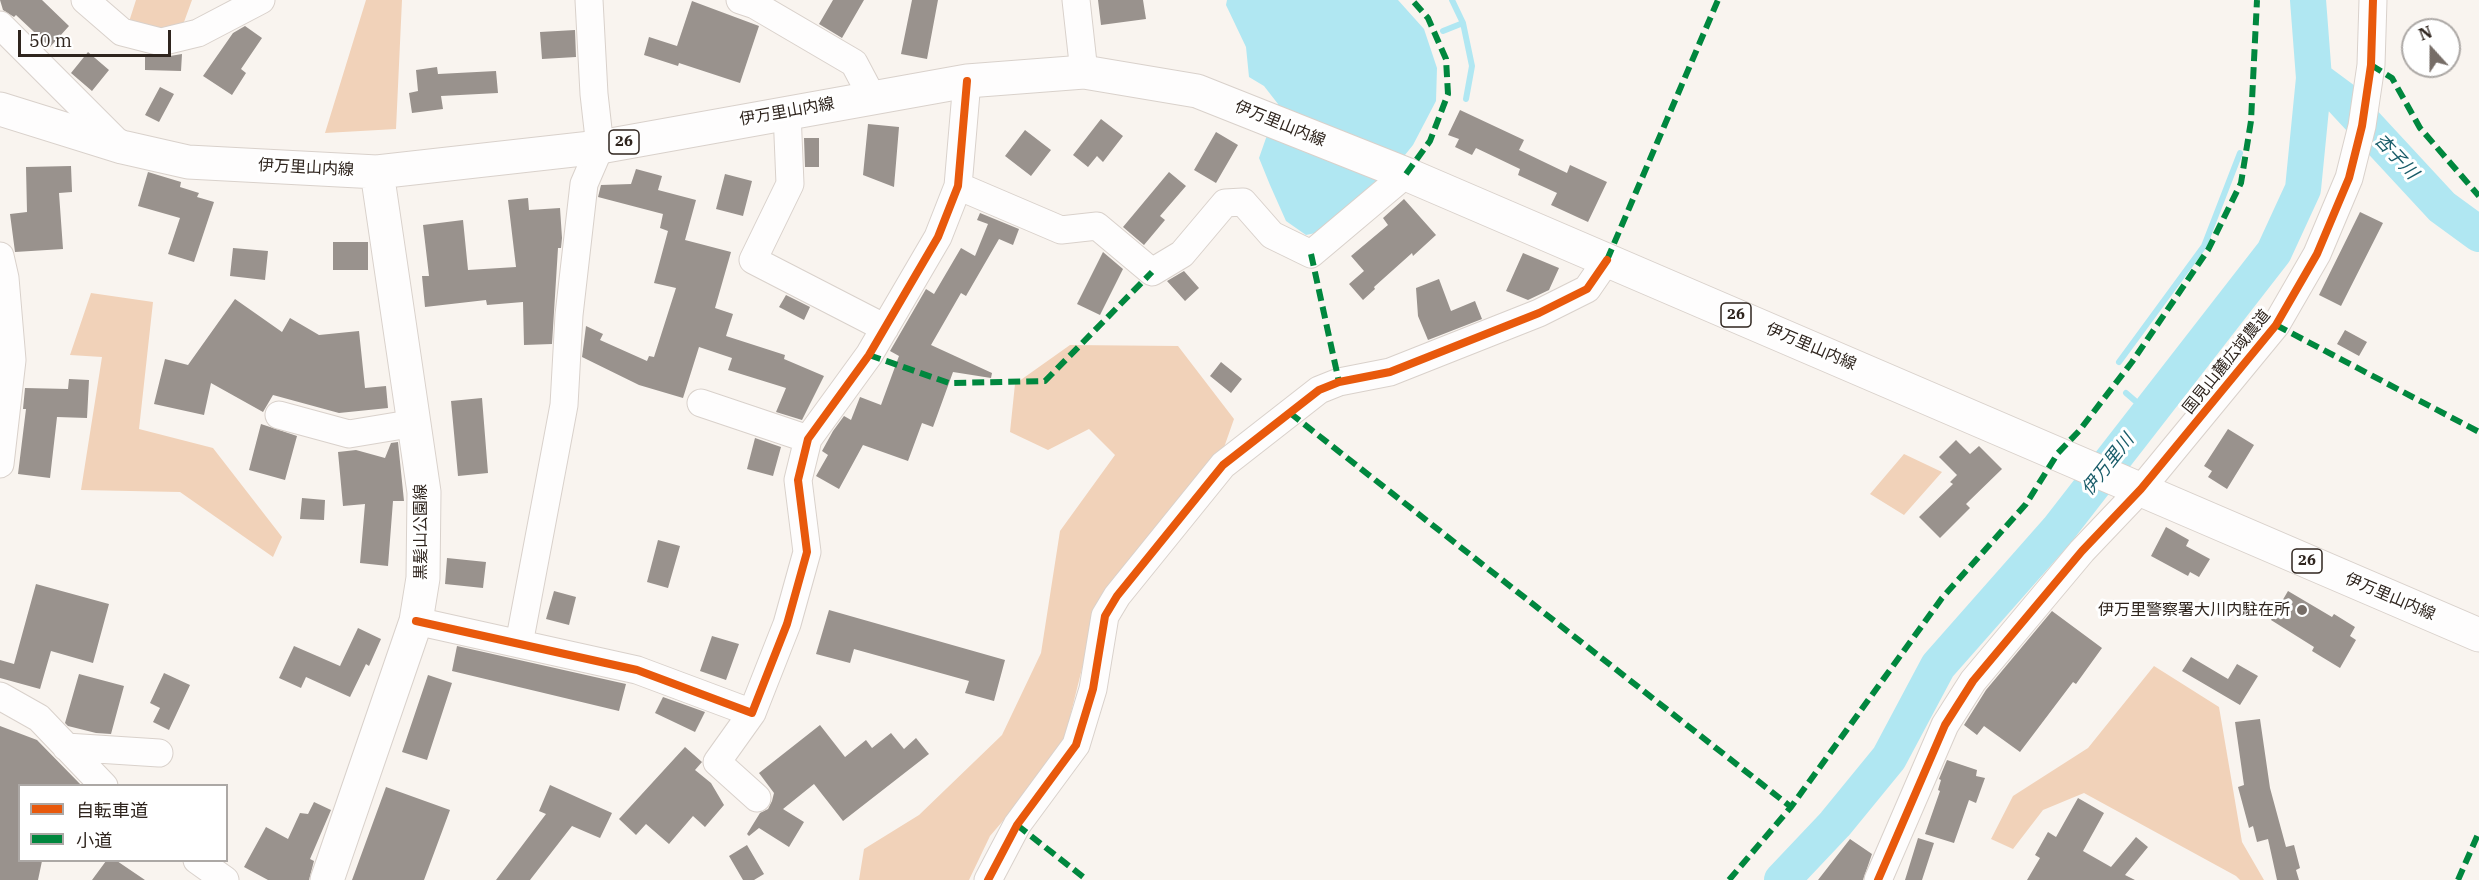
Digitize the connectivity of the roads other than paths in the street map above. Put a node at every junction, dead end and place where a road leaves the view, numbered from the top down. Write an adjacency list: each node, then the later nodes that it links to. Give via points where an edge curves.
1 (85, 0): 2 (street, via 122,32 161,42 198,33)
2 (261, 0)
3 (1076, 0): 8 (street)
4 (2373, 0): 26 (street, 国見山麓広域農道, via 2371,65 2362,126 2349,178 2317,254 2276,325)
5 (589, 1): 14 (street)
6 (751, 2): 10 (street, via 854,63)
7 (0, 25): 13 (street)
8 (1084, 72): 9 (main road, 伊万里山内線 / 26); 16 (main road, 伊万里山内線 / 26, via 1197,91)
9 (967, 81): 10 (main road, 伊万里山内線 / 26); 17 (street)
10 (872, 97): 12 (main road, 伊万里山内線 / 26)
11 (0, 109): 13 (main road, 伊万里山内線 / 26)
12 (787, 112): 14 (main road, 伊万里山内線 / 26); 20 (street, via 790,184 753,260)
13 (122, 147): 15 (main road, 伊万里山内線 / 26, via 188,162)
14 (600, 147): 15 (main road, 伊万里山内線 / 26); 29 (street, via 584,184 569,315 564,405)
15 (377, 172): 23 (main road, 黒髪山公園線)
16 (1406, 174): 17 (street, via 1311,254 1272,235 1243,202 1224,203 1182,254 1152,272 1097,226 1061,230); 19 (main road, 伊万里山内線 / 26)
17 (958, 186): 20 (street, via 938,237)
18 (0, 256): 25 (street, via 12,360)
19 (1608, 260): 26 (main road, 伊万里山内線 / 26); 39 (street, via 1587,289 1539,313 1390,372 1319,390 1223,465 1105,616 1093,689 1076,745 1017,825)
20 (885, 328): 24 (street)
21 (701, 403): 24 (street)
22 (279, 415): 23 (street, via 349,434)
23 (415, 423): 27 (main road, 黒髪山公園線, via 424,492 423,578)
24 (808, 439): 31 (street, via 798,480 807,552 787,624)
25 (0, 464)
26 (2138, 488): 28 (main road, 伊万里山内線 / 26); 40 (street, 国見山麓広域農道, via 1973,681 1945,725)
27 (416, 621): 29 (street); 38 (main road, 黒髪山公園線)
28 (2479, 635)
29 (519, 644): 31 (street, via 637,670)
30 (0, 696): 32 (street, via 39,718)
31 (752, 713): 35 (street, via 717,762)
32 (66, 747): 33 (street); 34 (street)
33 (159, 753)
34 (102, 784)
35 (758, 798)
36 (198, 862): 37 (street)
37 (225, 880)
38 (327, 880)
39 (988, 880)
40 (1878, 880)

